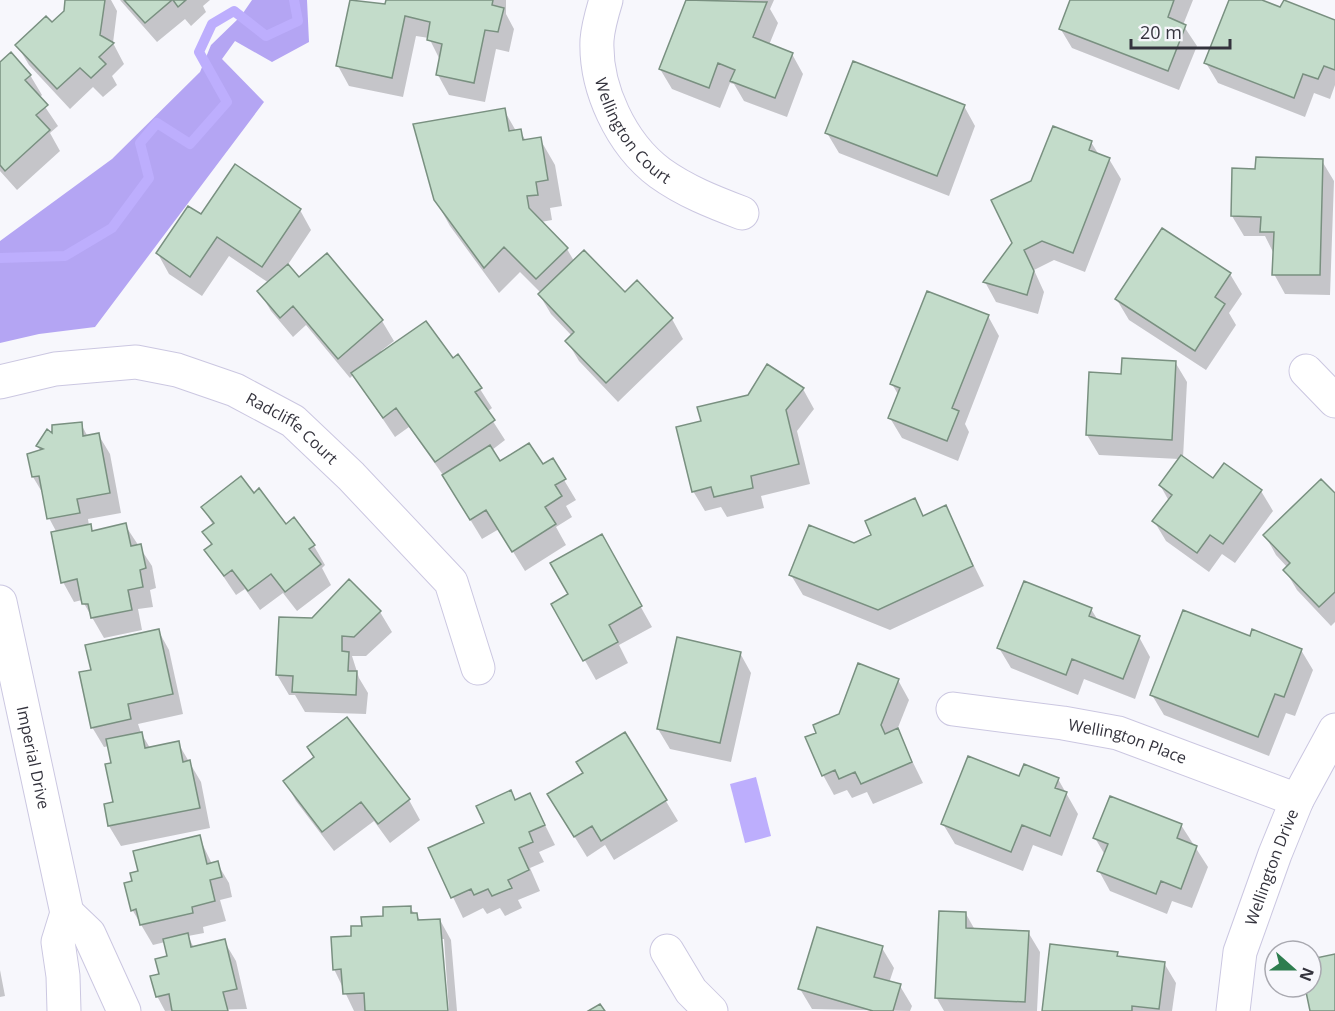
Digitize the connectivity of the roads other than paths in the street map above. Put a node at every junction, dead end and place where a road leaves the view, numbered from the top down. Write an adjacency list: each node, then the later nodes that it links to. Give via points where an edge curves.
1 (606, 0): 2 (street, Wellington Court, via 597,39 599,74 613,113 629,141 675,183)
2 (742, 213)
3 (1306, 371): 5 (street)
4 (0, 382): 7 (street, Radcliffe Court, via 55,369 136,362 177,370 235,390 293,421 451,582)
5 (1335, 401)
6 (0, 602): 11 (street, Imperial Drive)
7 (478, 668)
8 (953, 708): 10 (street, Wellington Place, via 1118,734)
9 (1335, 730): 10 (street, Wellington Drive)
10 (1297, 800): 16 (street, Wellington Drive, via 1240,952)
11 (67, 913): 13 (street, Imperial Drive, via 58,942); 14 (street, via 90,934)
12 (667, 951): 15 (street, via 691,991)
13 (64, 1011)
14 (124, 1011)
15 (711, 1011)
16 (1233, 1011)

